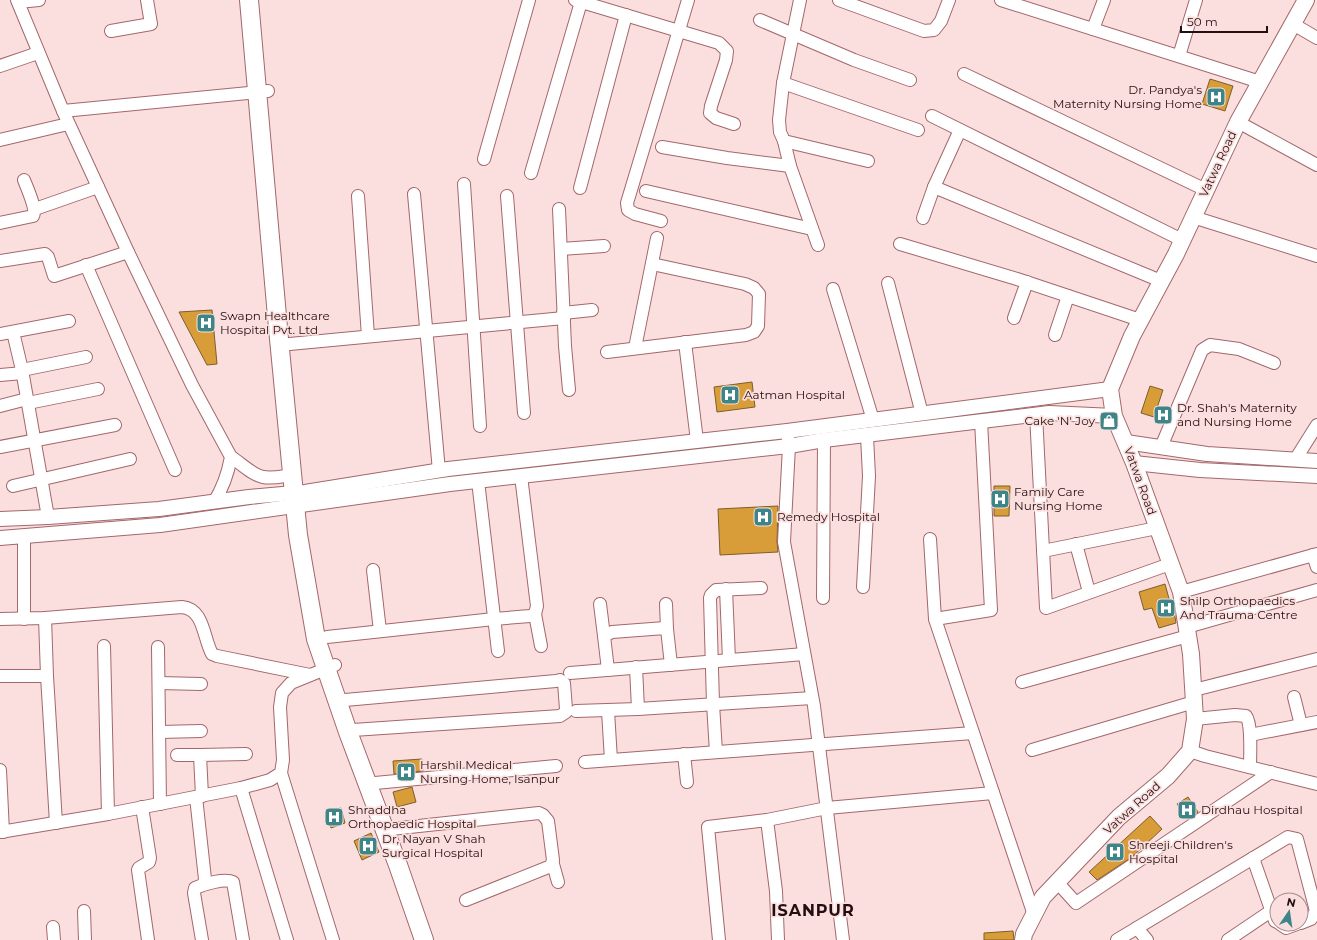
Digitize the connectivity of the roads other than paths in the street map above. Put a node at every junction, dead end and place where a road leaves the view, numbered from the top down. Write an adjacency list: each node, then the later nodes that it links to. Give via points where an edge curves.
1 (39, 0): 14 (street)
2 (147, 0): 20 (street, via 151,24)
3 (249, 0): 31 (main road)
4 (260, 0): 31 (main road)
5 (529, 0): 42 (street)
6 (688, 0): 21 (street)
7 (800, 0): 22 (street)
8 (839, 0): 9 (street, via 924,31 934,30 941,21)
9 (949, 0)
10 (1001, 0): 19 (street)
11 (1104, 0): 19 (street)
12 (1196, 0): 25 (street)
13 (1306, 0): 18 (main road, Vatwa Road)
14 (17, 1): 24 (street)
15 (578, 1): 16 (street); 46 (street)
16 (626, 15): 21 (street); 51 (street)
17 (760, 20): 22 (street)
18 (1292, 24): 23 (street); 29 (main road, Vatwa Road)
19 (1093, 29): 25 (street)
20 (112, 31)
21 (678, 31): 36 (street, via 719,43 727,50 710,113 716,118); 61 (street, via 627,203 628,210 635,214)
22 (793, 34): 28 (street); 30 (street)
23 (1317, 38)
24 (38, 53): 26 (street); 32 (street)
25 (1179, 56): 29 (street)
26 (0, 66)
27 (964, 74): 52 (street)
28 (910, 80)
29 (1260, 82): 34 (main road, Vatwa Road)
30 (783, 83): 37 (street); 40 (street, via 779,120)
31 (262, 91): 32 (street); 93 (main road)
32 (63, 111): 35 (street)
33 (932, 116): 38 (street)
34 (1238, 122): 44 (street); 52 (main road, Vatwa Road)
35 (68, 124): 39 (street); 49 (street)
36 (734, 124)
37 (918, 130)
38 (960, 130): 50 (street); 65 (street)
39 (0, 140)
40 (784, 141): 43 (street); 45 (street)
41 (662, 147): 45 (street)
42 (484, 159)
43 (868, 161)
44 (1317, 165)
45 (790, 166): 63 (street)
46 (531, 173)
47 (24, 180): 57 (street)
48 (464, 184): 86 (street)
49 (98, 187): 57 (street); 70 (street)
50 (934, 187): 60 (street); 75 (street)
51 (580, 188)
52 (1206, 190): 59 (main road, Vatwa Road)
53 (646, 191): 63 (street)
54 (414, 194): 87 (street)
55 (358, 196): 91 (street)
56 (507, 196): 85 (street)
57 (35, 209): 62 (street, via 34,216)
58 (559, 209): 69 (street)
59 (1193, 217): 65 (main road, Vatwa Road); 71 (street)
60 (923, 218)
61 (661, 220)
62 (0, 223)
63 (812, 229): 67 (street)
64 (657, 238): 73 (street)
65 (1182, 240): 75 (main road, Vatwa Road)
66 (900, 244): 76 (street)
67 (818, 245)
68 (604, 246): 69 (street)
69 (561, 250): 81 (street)
70 (128, 252): 74 (street); 123 (street, via 192,385)
71 (1317, 256)
72 (0, 260): 74 (street, via 45,254 54,276)
73 (652, 264): 92 (street, via 744,284 754,288 759,294 758,326 754,332); 94 (street)
74 (86, 265): 128 (street)
75 (1161, 281): 83 (main road, Vatwa Road)
76 (1027, 282): 79 (street); 82 (street)
77 (888, 283): 106 (street)
78 (833, 289): 109 (street)
79 (1068, 296): 83 (street); 90 (street)
80 (592, 310): 81 (street)
81 (564, 315): 85 (street); 102 (street)
82 (1014, 318)
83 (1140, 320): 100 (main road, Vatwa Road)
84 (69, 321): 88 (street)
85 (517, 322): 86 (street); 105 (street)
86 (474, 327): 87 (street); 113 (street)
87 (426, 331): 91 (street); 129 (street)
88 (13, 332): 89 (street); 98 (street)
89 (0, 334)
90 (1055, 335)
91 (368, 336): 93 (street)
92 (685, 342): 94 (street); 118 (street)
93 (285, 344): 130 (main road); 136 (main road)
94 (635, 348): 95 (street)
95 (607, 352)
96 (86, 356): 98 (street)
97 (1274, 363): 122 (street, via 1239,349 1210,345 1202,350)
98 (22, 371): 99 (street); 103 (street)
99 (0, 375)
100 (1110, 389): 106 (street); 108 (main road, Vatwa Road)
101 (98, 390): 103 (street)
102 (569, 390)
103 (27, 401): 104 (street); 117 (street)
104 (0, 406)
105 (524, 413)
106 (922, 414): 109 (street)
107 (1036, 414): 108 (street); 110 (street); 145 (street)
108 (1114, 416): 119 (main road, Vatwa Road)
109 (873, 420): 114 (street)
110 (981, 421): 115 (street); 164 (street, via 991,610)
111 (116, 425): 117 (street)
112 (1317, 425): 125 (street)
113 (480, 426)
114 (787, 431): 118 (street); 120 (street)
115 (867, 436): 116 (street); 150 (street, via 869,476)
116 (824, 440): 120 (street); 156 (street)
117 (34, 441): 121 (street); 133 (street)
118 (697, 442): 129 (street)
119 (1126, 442): 122 (street); 127 (main road, Vatwa Road)
120 (789, 446): 131 (street); 174 (street, via 784,542)
121 (0, 447)
122 (1161, 447): 125 (street, via 1207,454)
123 (231, 457): 130 (street, via 263,477); 137 (street, via 226,479)
124 (130, 460): 133 (street)
125 (1295, 460): 126 (street)
126 (1317, 461)
127 (1134, 463): 132 (street, via 1200,470); 140 (main road, Vatwa Road)
128 (175, 470)
129 (439, 471): 136 (street)
130 (292, 475): 136 (main road)
131 (521, 476): 134 (street); 159 (street, via 537,606)
132 (1317, 476)
133 (41, 480): 135 (street); 138 (street)
134 (478, 481): 136 (street); 163 (street)
135 (13, 486)
136 (300, 499): 137 (street); 141 (street, via 160,525); 169 (main road, via 309,534); 179 (main road, via 298,536 316,639)
137 (214, 502): 138 (street, via 159,509)
138 (48, 517): 139 (street)
139 (0, 519)
140 (1157, 528): 144 (street); 147 (main road, Vatwa Road)
141 (24, 536): 142 (street); 162 (street)
142 (0, 538)
143 (930, 539): 164 (street)
144 (1076, 544): 145 (street); 154 (street)
145 (1043, 552): 154 (street, via 1046,608)
146 (1315, 555): 148 (street); 155 (street)
147 (1170, 564): 154 (street); 155 (main road, Vatwa Road)
148 (1317, 567)
149 (373, 570): 166 (street)
150 (863, 587)
151 (761, 588): 152 (street)
152 (726, 589): 176 (street); 177 (street, via 716,590 710,598)
153 (1317, 590): 167 (street)
154 (1089, 592)
155 (1181, 592): 167 (main road, Vatwa Road)
156 (823, 598)
157 (600, 604): 168 (street)
158 (666, 604): 165 (street)
159 (535, 614): 163 (street); 171 (street)
160 (45, 618): 162 (street); 183 (street, via 189,607 199,617 212,654); 185 (street)
161 (0, 619): 162 (street)
162 (24, 619)
163 (494, 619): 166 (street); 173 (street)
164 (935, 619): 203 (street)
165 (667, 630): 168 (street, via 665,628 612,632); 178 (street)
166 (380, 631): 169 (street)
167 (1188, 631): 186 (street); 189 (main road, Vatwa Road)
168 (604, 636): 181 (street)
169 (327, 637): 179 (main road)
170 (104, 646): 229 (street)
171 (541, 646)
172 (158, 647): 187 (street)
173 (498, 651)
174 (804, 654): 176 (street); 191 (street)
175 (1317, 659): 189 (street)
176 (729, 660): 177 (street)
177 (711, 661): 178 (street); 193 (street)
178 (671, 665): 180 (street)
179 (331, 666): 183 (street); 192 (main road); 254 (main road, via 348,732)
180 (636, 667): 181 (street); 194 (street)
181 (608, 670): 182 (street)
182 (570, 673)
183 (310, 675): 219 (street, via 291,683 282,693)
184 (0, 676): 185 (street)
185 (47, 676): 231 (street)
186 (1022, 682)
187 (159, 683): 188 (street); 202 (street)
188 (201, 684)
189 (1194, 696): 197 (main road, Vatwa Road); 206 (street)
190 (1294, 697): 199 (street)
191 (812, 698): 193 (street); 205 (street)
192 (345, 700): 200 (main road); 200 (street, via 560,680 564,684 566,712 560,716)
193 (713, 704): 194 (street); 208 (street)
194 (638, 709): 195 (street)
195 (608, 710): 196 (street); 213 (street)
196 (576, 711)
197 (1196, 720): 204 (street, via 1246,716); 207 (main road, Vatwa Road)
198 (1317, 722): 199 (street)
199 (1301, 725): 204 (street)
200 (353, 730): 221 (main road)
201 (201, 731): 202 (street)
202 (159, 732): 226 (street)
203 (973, 733): 205 (street); 224 (street)
204 (1250, 735): 216 (street)
205 (819, 744): 208 (street); 228 (street)
206 (1032, 750)
207 (1190, 750): 216 (street); 237 (main road, Vatwa Road, via 1168,776 1119,817)
208 (716, 752): 210 (street)
209 (246, 754): 212 (street)
210 (684, 754): 213 (street); 220 (street)
211 (177, 755): 212 (street)
212 (200, 755): 225 (street)
213 (611, 760): 214 (street)
214 (585, 762)
215 (556, 766): 221 (street)
216 (1250, 767): 218 (street)
217 (0, 770): 233 (street)
218 (1272, 772): 222 (street); 237 (street, via 1076,903)
219 (281, 773): 223 (street, via 270,780); 253 (street)
220 (688, 782)
221 (375, 783): 232 (main road)
222 (1317, 784)
223 (241, 788): 225 (street); 252 (street)
224 (993, 794): 228 (street); 243 (street)
225 (199, 796): 226 (street); 238 (street)
226 (160, 804): 227 (street)
227 (142, 807): 229 (street); 249 (street, via 150,858 149,862 138,870)
228 (827, 808): 230 (street); 258 (street)
229 (108, 814): 231 (street)
230 (767, 820): 256 (street, via 708,827); 257 (street, via 776,891)
231 (56, 822): 233 (street)
232 (391, 829): 235 (street, via 539,813 548,821); 255 (main road)
233 (1, 832)
234 (1253, 858): 240 (street); 244 (street, via 1288,837 1297,840 1316,911); 246 (street)
235 (553, 864): 236 (street); 239 (street)
236 (558, 882)
237 (1057, 882): 243 (main road, Vatwa Road, via 1043,897)
238 (204, 884): 250 (street, via 194,890); 251 (street, via 229,880 233,882)
239 (466, 900)
240 (1269, 905)
241 (84, 911): 248 (street)
242 (1269, 912): 262 (street)
243 (1034, 915): 259 (main road, Vatwa Road)
244 (1309, 921)
245 (54, 927): 247 (street)
246 (1137, 928): 260 (street); 261 (street)
247 (54, 940)
248 (85, 940)
249 (148, 940)
250 (202, 940)
251 (243, 940)
252 (287, 940)
253 (333, 940)
254 (424, 940)
255 (430, 940)
256 (719, 940)
257 (778, 940)
258 (843, 940)
259 (1022, 940)
260 (1117, 940)
261 (1147, 940)
262 (1228, 940)

